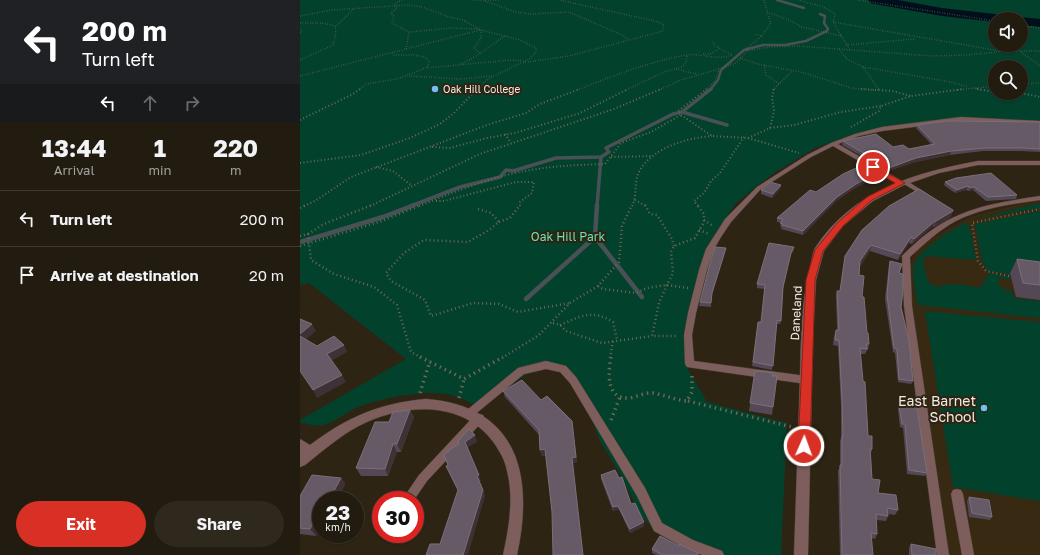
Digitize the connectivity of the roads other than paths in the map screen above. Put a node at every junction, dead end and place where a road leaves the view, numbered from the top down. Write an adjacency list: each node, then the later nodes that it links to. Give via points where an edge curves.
1 (1040, 123): 2 (lane, via 961,119 882,129)
2 (833, 144): 4 (lane); 7 (lane, via 759,188 728,221 710,249 688,336 690,364)
3 (1040, 163): 4 (street, Daneland, via 978,163 937,171)
4 (903, 182): 5 (lane); 7 (street, Daneland, via 870,199 840,224 819,250 811,280)
5 (930, 197)
6 (1040, 198): 17 (lane, via 958,215 906,256 908,306)
7 (806, 380): 16 (street, Daneland)
8 (474, 415): 10 (street, via 438,404 394,408 370,415 345,428); 12 (lane); 14 (street, via 498,436 515,475 518,506); 15 (lane, via 521,371 546,366 563,369 573,380 604,430 641,492 658,527 690,545)
9 (300, 445): 10 (street)
10 (310, 453): 11 (street)
11 (300, 461)
12 (414, 491)
13 (957, 494): 18 (lane)
14 (510, 555)
15 (718, 555)
16 (801, 555)
17 (943, 555)
18 (968, 555)

